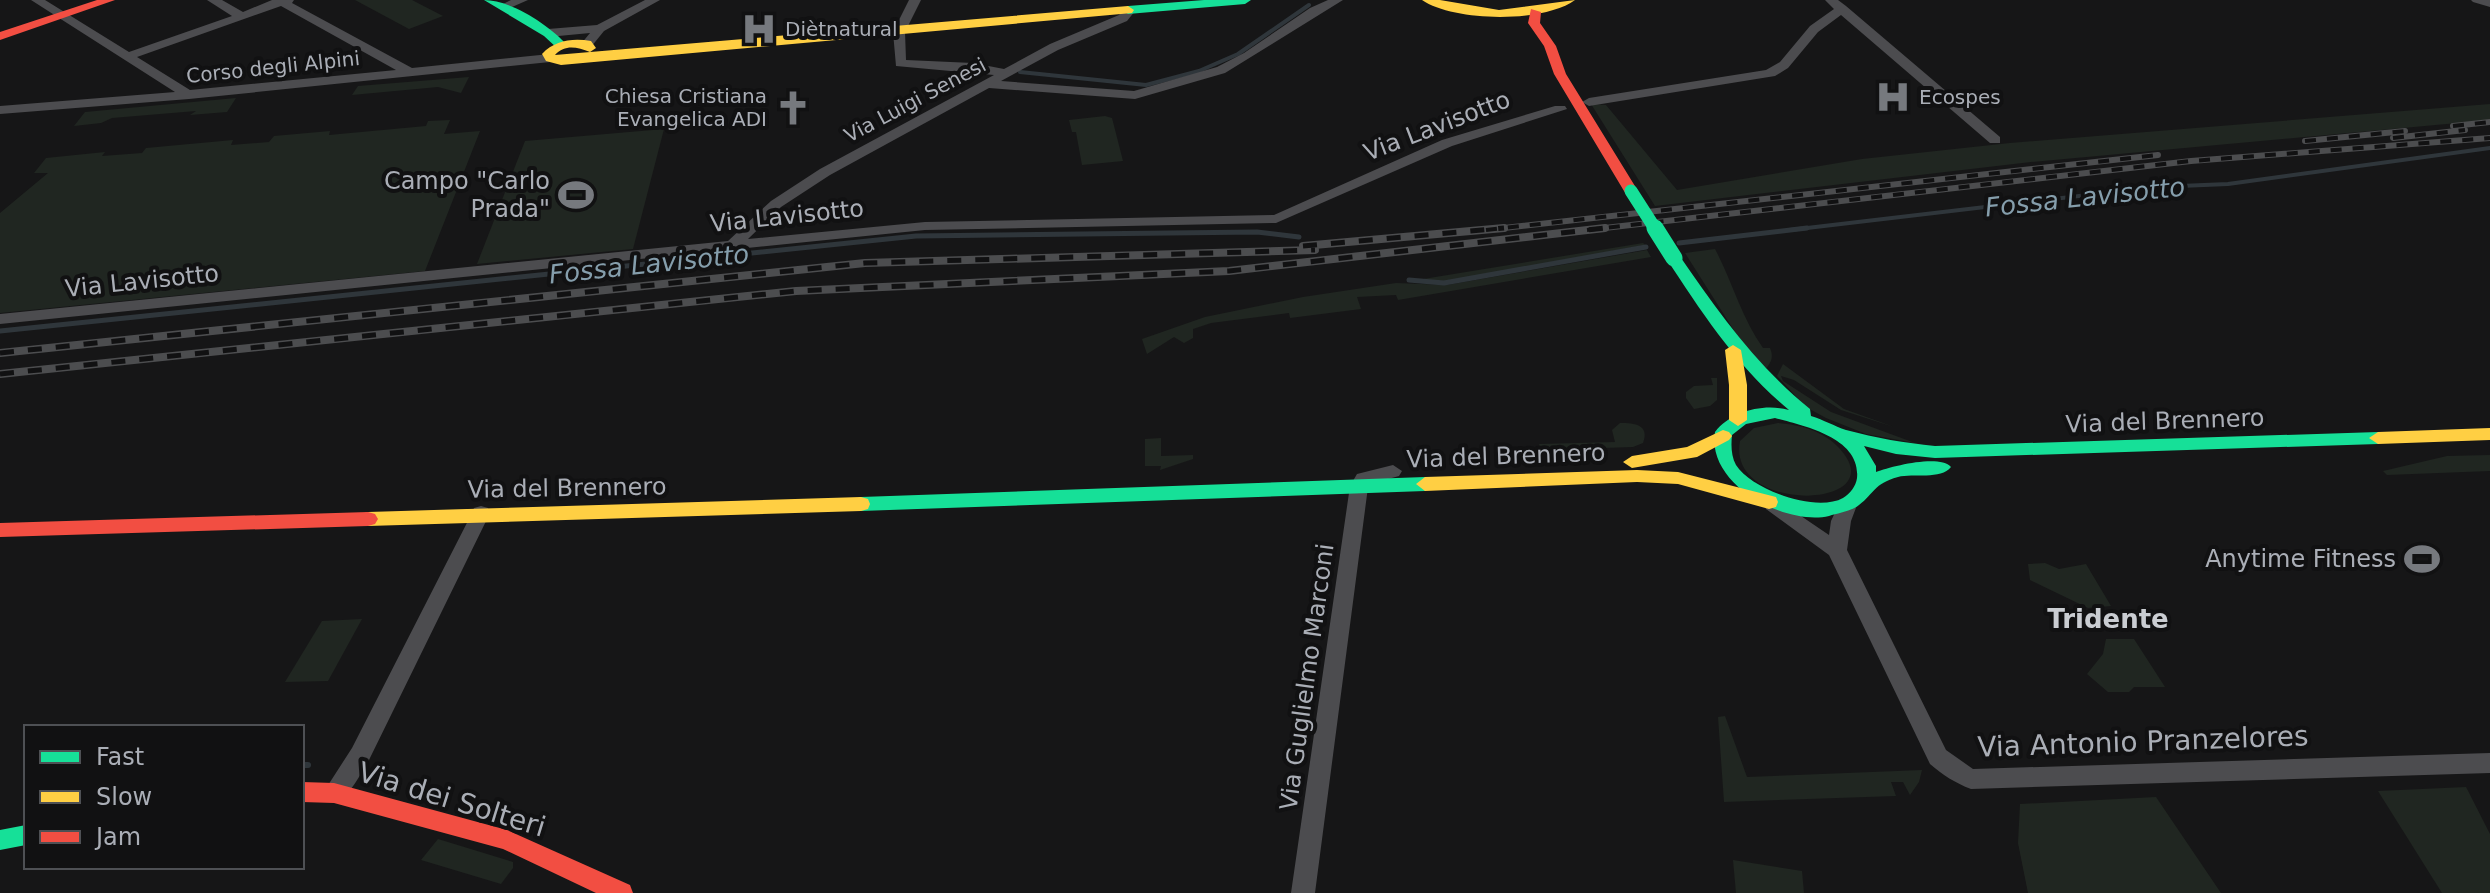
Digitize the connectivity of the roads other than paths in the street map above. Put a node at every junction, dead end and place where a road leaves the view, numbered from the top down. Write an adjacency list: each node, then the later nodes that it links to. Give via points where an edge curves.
1 (37, 0): 20 (street)
2 (109, 0): 20 (main road)
3 (213, 0): 21 (street)
4 (522, 0): 15 (street)
5 (654, 0): 22 (street)
6 (915, 0): 23 (street)
7 (1245, 0): 13 (main road)
8 (1337, 0): 31 (street, via 1221,70 1135,95)
9 (1428, 0): 17 (main road)
10 (1569, 0): 19 (main road)
11 (2477, 0): 14 (street)
12 (283, 1): 21 (street); 28 (street)
13 (1172, 3): 18 (main road)
14 (2490, 3)
15 (496, 4): 25 (main road)
16 (1836, 5): 33 (street, via 1784,65 1770,73); 36 (street)
17 (1453, 9): 19 (main road); 30 (main road, via 1521,34)
18 (1129, 11): 23 (main road); 29 (street, Via Luigi Senesi)
19 (1528, 13): 30 (main road)
20 (61, 16): 24 (main road); 27 (street)
21 (242, 16): 27 (street)
22 (600, 28): 25 (street, Corso degli Alpini); 26 (street)
23 (898, 35): 26 (main road, via 624,55); 29 (street, via 900,63)
24 (0, 36)
25 (553, 45): 26 (main road); 28 (street, Corso degli Alpini)
26 (585, 50)
27 (126, 57): 32 (street)
28 (412, 73): 32 (street, Corso degli Alpini)
29 (1009, 74): 31 (street, Via Luigi Senesi)
30 (1560, 74): 39 (main road, bridge)
31 (990, 84): 37 (street, Via Luigi Senesi, via 904,126 795,190)
32 (189, 95): 35 (street, Corso degli Alpini)
33 (1589, 102)
34 (1560, 109): 37 (street, Via Lavisotto, via 1447,143 1276,219 925,226)
35 (0, 110)
36 (1995, 140)
37 (732, 246): 38 (street, Via Lavisotto)
38 (0, 319)
39 (1733, 350): 40 (main road, via 1773,392); 41 (main road)
40 (1811, 418): 41 (main road, via 1775,412); 43 (main road)
41 (1738, 420): 44 (main road)
42 (2490, 434): 43 (main road, Via del Brennero, via 1935,452)
43 (1843, 435): 47 (main road, via 1865,459)
44 (1723, 436): 46 (main road, Via del Brennero, via 1706,449 1668,459); 51 (main road, via 1720,448 1727,469)
45 (2490, 448): 47 (main road, Via del Brennero, via 1915,467)
46 (1389, 478): 49 (street, Via del Brennero); 50 (main road, Via del Brennero, via 1265,476); 51 (main road, Via del Brennero, via 1678,478)
47 (1868, 482): 52 (main road, via 1862,495)
48 (1328, 488): 49 (street); 50 (main road, Via del Brennero)
49 (1358, 494): 62 (street, Via Guglielmo Marconi)
50 (1136, 495): 53 (main road, Via del Brennero)
51 (1769, 502): 52 (main road, via 1818,511); 55 (street, Via Antonio Pranzelores)
52 (1848, 505): 55 (street)
53 (481, 513): 54 (main road, Via del Brennero); 58 (street, Via dei Solteri, via 360,755)
54 (0, 530)
55 (1837, 550): 56 (street, Via Antonio Pranzelores, via 1933,749 1945,765 1971,779)
56 (2490, 763)
57 (304, 792): 58 (main road)
58 (334, 793): 61 (main road, Via dei Solteri, via 507,840)
59 (24, 835): 60 (main road)
60 (0, 840)
61 (621, 893)
62 (1303, 893)

